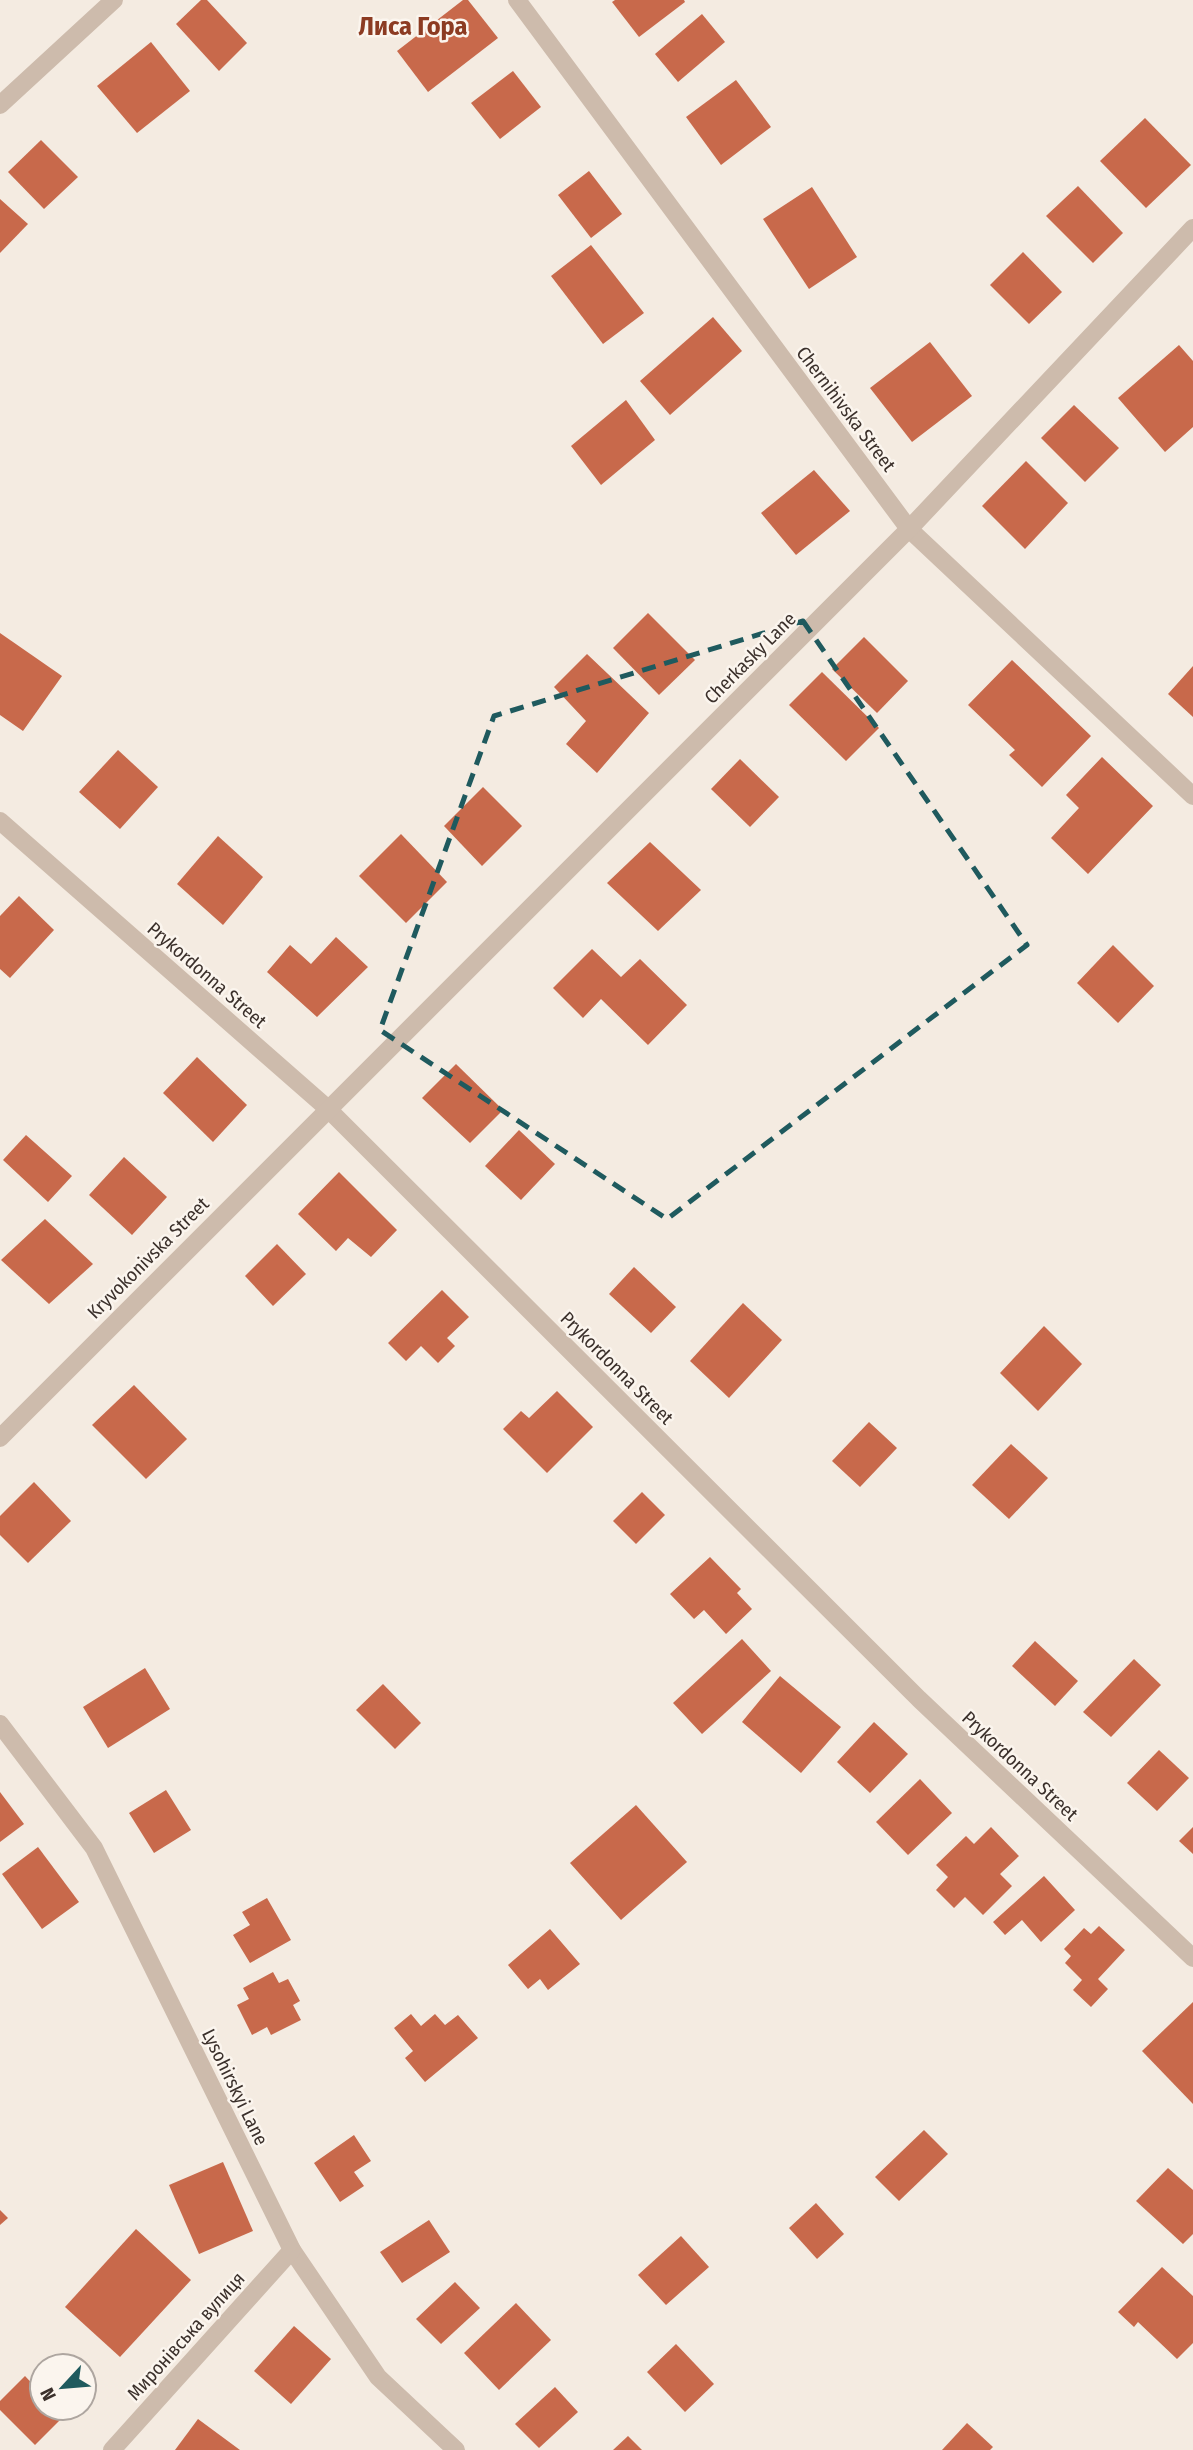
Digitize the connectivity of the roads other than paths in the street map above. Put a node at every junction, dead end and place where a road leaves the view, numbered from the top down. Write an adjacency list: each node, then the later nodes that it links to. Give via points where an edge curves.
1 (114, 0): 3 (street)
2 (516, 0): 5 (street, Chernihivska Street)
3 (0, 105)
4 (1193, 228): 5 (street, Cherkasky Lane)
5 (909, 529): 6 (street, Chernihivska Street); 8 (street, Cherkasky Lane)
6 (1193, 796)
7 (0, 821): 8 (street, Prykordonna Street)
8 (327, 1108): 9 (street, Kryvokonivska Street); 11 (street, Prykordonna Street, via 919,1699)
9 (0, 1438)
10 (0, 1724): 12 (street, Lysohirskyi Lane, via 94,1848)
11 (1193, 1958)
12 (292, 2250): 13 (street, Миронівська вулиця); 14 (street, Lysohirskyi Lane, via 378,2377)
13 (112, 2450)
14 (456, 2450)

